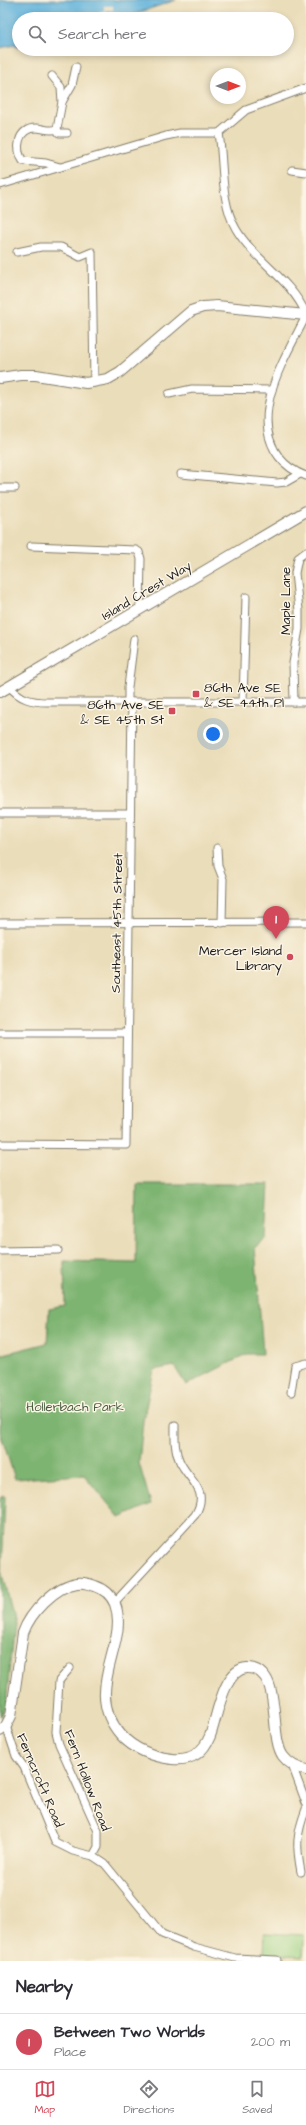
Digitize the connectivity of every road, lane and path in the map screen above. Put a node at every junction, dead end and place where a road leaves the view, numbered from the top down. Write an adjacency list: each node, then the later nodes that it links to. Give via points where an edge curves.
1 (76, 67): 4 (street, via 72,85)
2 (52, 76): 4 (street, via 61,87)
3 (306, 88): 7 (street, via 246,110)
4 (62, 102): 5 (street)
5 (57, 129): 6 (street, via 59,133); 8 (street, via 30,129 19,139 18,150 23,161 46,162)
6 (67, 133)
7 (219, 133): 8 (street, via 180,133 166,136); 13 (street, via 225,196 231,219 248,244 298,298)
8 (61, 167): 11 (street)
9 (292, 170): 10 (street)
10 (306, 172)
11 (0, 185)
12 (16, 252): 15 (street, via 53,246 61,247 80,257 92,252)
13 (306, 315): 15 (street, via 217,306 203,307 183,316 114,376); 16 (street)
14 (0, 378): 15 (street, via 36,375)
15 (94, 382)
16 (272, 390): 17 (street, via 192,389); 19 (street, via 266,421 270,442 283,462)
17 (169, 394)
18 (181, 474): 19 (street, via 277,483)
19 (303, 475)
20 (0, 488): 21 (street)
21 (15, 488)
22 (306, 511): 26 (street, Island Crest Way)
23 (31, 546): 26 (street, via 136,550 141,558)
24 (306, 552): 32 (street, Maple Lane, via 298,558 295,573 299,629 292,663)
25 (246, 597): 31 (street)
26 (140, 609): 28 (street, Island Crest Way)
27 (134, 639): 30 (street, Southeast 45th Street)
28 (9, 686): 29 (street, Island Crest Way); 30 (street, via 15,694 34,702)
29 (0, 692)
30 (130, 702): 31 (street); 35 (street, Southeast 45th Street)
31 (244, 702): 32 (street)
32 (294, 702): 33 (street)
33 (306, 702)
34 (0, 813): 35 (street)
35 (130, 813): 39 (street, Southeast 45th Street)
36 (217, 848): 40 (street, via 218,866 223,878)
37 (306, 922): 40 (street)
38 (0, 923): 39 (street)
39 (128, 923): 40 (street); 42 (street, Southeast 45th Street)
40 (222, 923)
41 (0, 1033): 42 (street)
42 (127, 1033): 43 (street, Southeast 45th Street, via 126,1145)
43 (0, 1144)
44 (58, 1250): 45 (street)
45 (0, 1251)
46 (306, 1363): 47 (street, via 295,1366)
47 (291, 1392)
48 (175, 1425): 49 (street, via 176,1450 181,1463 199,1488 200,1507)
49 (114, 1603): 51 (street, via 107,1592 78,1582 57,1592 32,1617 23,1633 11,1716); 52 (street, via 117,1625 105,1683 105,1698 110,1718 125,1740 164,1758 183,1759 197,1754 202,1751 210,1736 228,1682 236,1671 254,1669 266,1678 270,1686 278,1746 283,1757)
50 (70, 1668): 56 (street, Fern Hollow Road, via 59,1681 56,1732 98,1831 98,1847)
51 (3, 1729): 56 (street, Ferncroft Road, via 24,1767 55,1842 72,1851)
52 (292, 1765): 53 (street); 54 (street)
53 (306, 1770)
54 (306, 1803)
55 (306, 1809): 57 (street, via 296,1845)
56 (93, 1856): 58 (street, Ferncroft Road, via 110,1869 162,1934 194,1947 235,1958)
57 (301, 1872)
58 (277, 1960)

